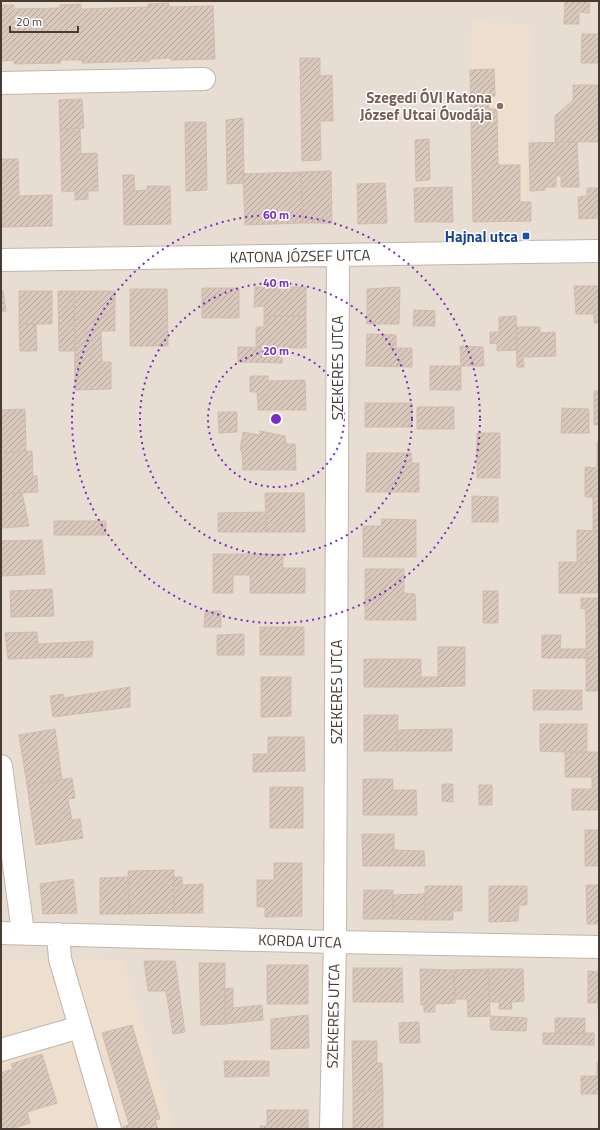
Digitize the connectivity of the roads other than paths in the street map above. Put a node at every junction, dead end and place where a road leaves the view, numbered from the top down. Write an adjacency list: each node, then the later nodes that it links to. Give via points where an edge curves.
1 (204, 79): 2 (street)
2 (1, 83)
3 (599, 251): 4 (street, KATONA JÓZSEF UTCA)
4 (338, 255): 5 (street, KATONA JÓZSEF UTCA); 10 (street, SZEKERES UTCA)
5 (1, 260)
6 (1, 766): 8 (street)
7 (1, 933): 8 (street, KORDA UTCA)
8 (23, 933): 9 (street, KORDA UTCA)
9 (58, 934): 10 (street, KORDA UTCA); 12 (street, via 60,959)
10 (335, 942): 11 (street, KORDA UTCA); 15 (street, SZEKERES UTCA)
11 (599, 946)
12 (80, 1027): 13 (street); 14 (street)
13 (1, 1050)
14 (110, 1129)
15 (331, 1129)

